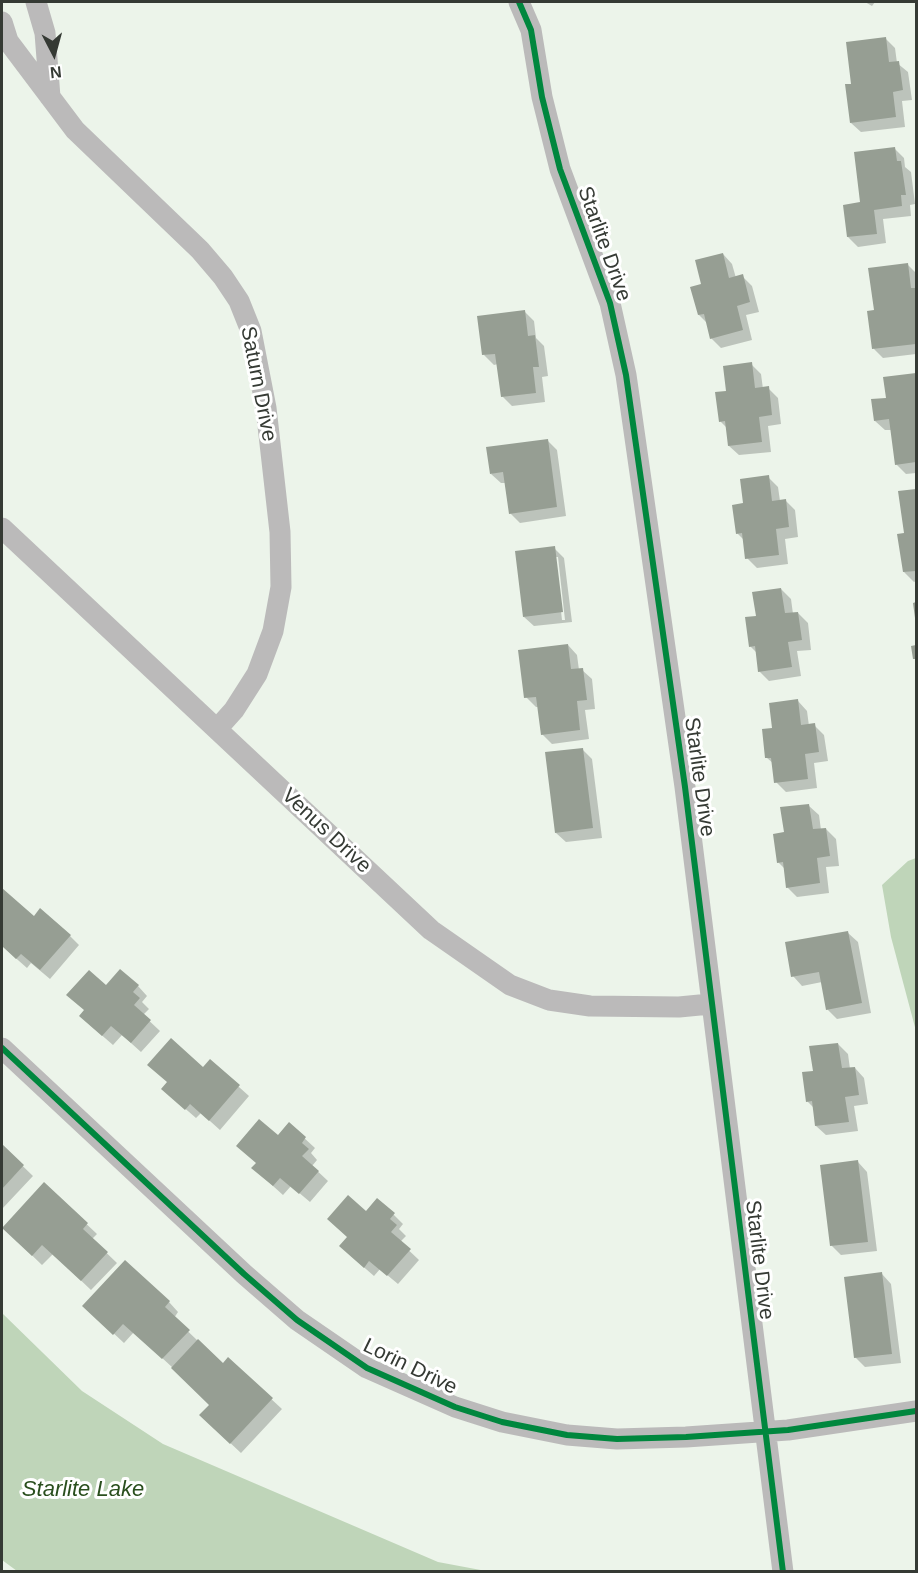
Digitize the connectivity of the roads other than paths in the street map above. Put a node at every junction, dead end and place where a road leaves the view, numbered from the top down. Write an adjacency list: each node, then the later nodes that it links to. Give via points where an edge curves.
1 (36, 2): 6 (street, via 45,33)
2 (519, 2): 5 (street, Starlite Drive)
3 (535, 2): 5 (street, Starlite Drive)
4 (2, 22): 6 (street, Saturn Drive, via 8,41)
5 (531, 30): 9 (street, Starlite Drive, via 560,169 610,303 626,375 685,787)
6 (50, 98): 8 (street, Saturn Drive, via 83,139 223,276 251,331 266,408 280,532 281,587 273,631 257,674)
7 (2, 528): 8 (street, Venus Drive)
8 (217, 729): 9 (street, Venus Drive, via 431,930 510,984 549,1000 590,1006)
9 (710, 1004): 12 (street, Starlite Drive)
10 (2, 1048): 12 (street, Lorin Drive, via 297,1320 367,1368 455,1407 502,1422 567,1435 617,1440)
11 (916, 1411): 12 (street, Lorin Drive)
12 (765, 1430): 13 (street, Starlite Drive)
13 (783, 1572)

